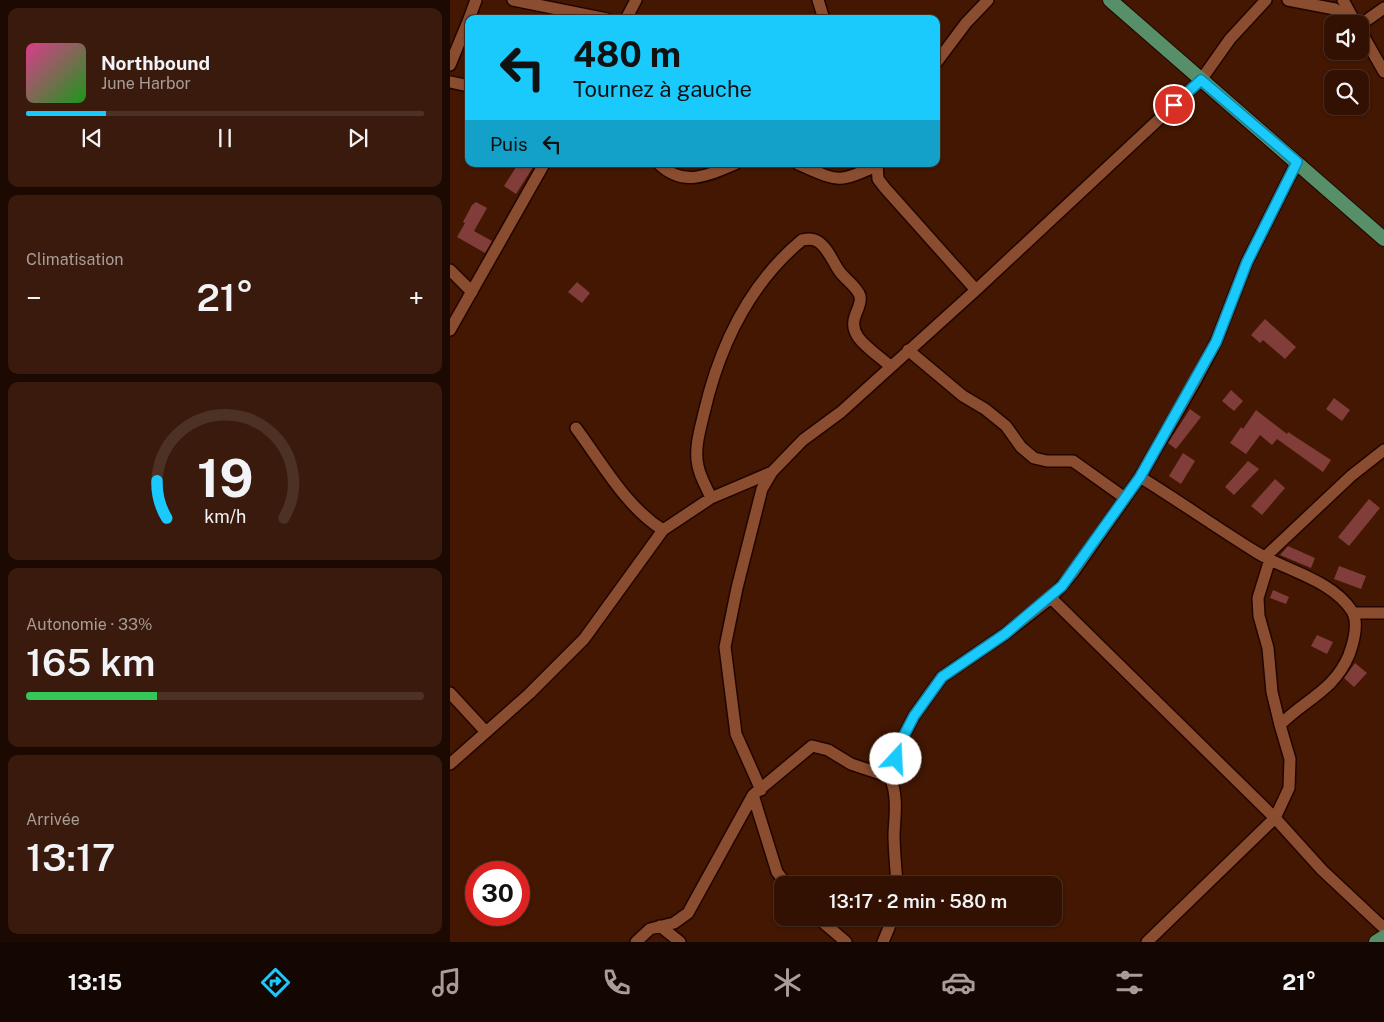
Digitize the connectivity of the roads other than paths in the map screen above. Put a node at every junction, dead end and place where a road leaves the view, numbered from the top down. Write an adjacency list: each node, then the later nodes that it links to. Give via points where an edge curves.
1 (476, 0): 11 (street)
2 (513, 0): 12 (street)
3 (636, 0): 13 (street)
4 (818, 0): 14 (street)
5 (988, 0): 20 (street)
6 (1266, 0): 23 (street, via 1230,40)
7 (1288, 0): 15 (street, via 1335,9)
8 (1342, 0): 16 (street)
9 (1115, 1): 23 (main road)
10 (1384, 8): 17 (street)
11 (470, 15)
12 (587, 15)
13 (628, 15)
14 (823, 15)
15 (1343, 15)
16 (1350, 15)
17 (1369, 19)
18 (465, 29): 21 (street)
19 (1369, 46): 22 (street)
20 (940, 58)
21 (450, 65)
22 (1384, 72)
23 (1201, 80): 26 (main road); 35 (street)
24 (450, 82): 25 (street)
25 (465, 85)
26 (1297, 162): 33 (main road); 43 (street, via 1247,262 1216,342)
27 (542, 167): 36 (street)
28 (662, 167): 29 (street, via 691,178 708,176)
29 (728, 167)
30 (805, 167): 31 (street, via 836,180 848,179)
31 (872, 167)
32 (876, 167): 35 (street, via 878,179 885,188)
33 (1384, 239)
34 (450, 270): 36 (street)
35 (976, 290): 38 (street)
36 (472, 292): 37 (street)
37 (450, 330)
38 (908, 350): 39 (street); 45 (street, via 962,396 1006,426 1021,447 1034,458 1073,461)
39 (890, 366): 42 (street, via 841,412 803,440); 44 (street, via 858,337 854,316 860,296 856,290 818,241 802,240 763,280 722,351 712,379 697,450 698,466)
40 (576, 428): 46 (street, via 647,520)
41 (1384, 450): 47 (street, via 1351,476)
42 (772, 472): 44 (street); 56 (street, via 762,489 726,647 736,734)
43 (1140, 477): 45 (street); 47 (street)
44 (711, 498): 46 (street)
45 (1126, 498): 48 (street)
46 (663, 530): 53 (street, via 584,639)
47 (1268, 558): 50 (street, via 1341,597); 52 (street, via 1258,598)
48 (1051, 598): 55 (street, via 942,677 914,716 901,741); 57 (street)
49 (1384, 613): 50 (street)
50 (1353, 614): 52 (street, via 1355,633 1341,670 1319,696)
51 (450, 693): 53 (street)
52 (1280, 725): 57 (street, via 1290,759 1289,788)
53 (486, 732): 54 (street)
54 (450, 764)
55 (890, 777): 56 (street, via 812,746); 59 (street, via 896,815)
56 (757, 792): 58 (street); 60 (street, via 688,913 674,923)
57 (1275, 818): 63 (street, via 1322,870); 69 (street)
58 (780, 876)
59 (896, 876)
60 (660, 926): 65 (street, via 650,929); 66 (street)
61 (827, 926): 67 (street)
62 (889, 926): 68 (street)
63 (1384, 928)
64 (1384, 937): 70 (main road)
65 (636, 942)
66 (680, 942)
67 (846, 942)
68 (883, 942)
69 (1147, 942)
70 (1376, 942)

